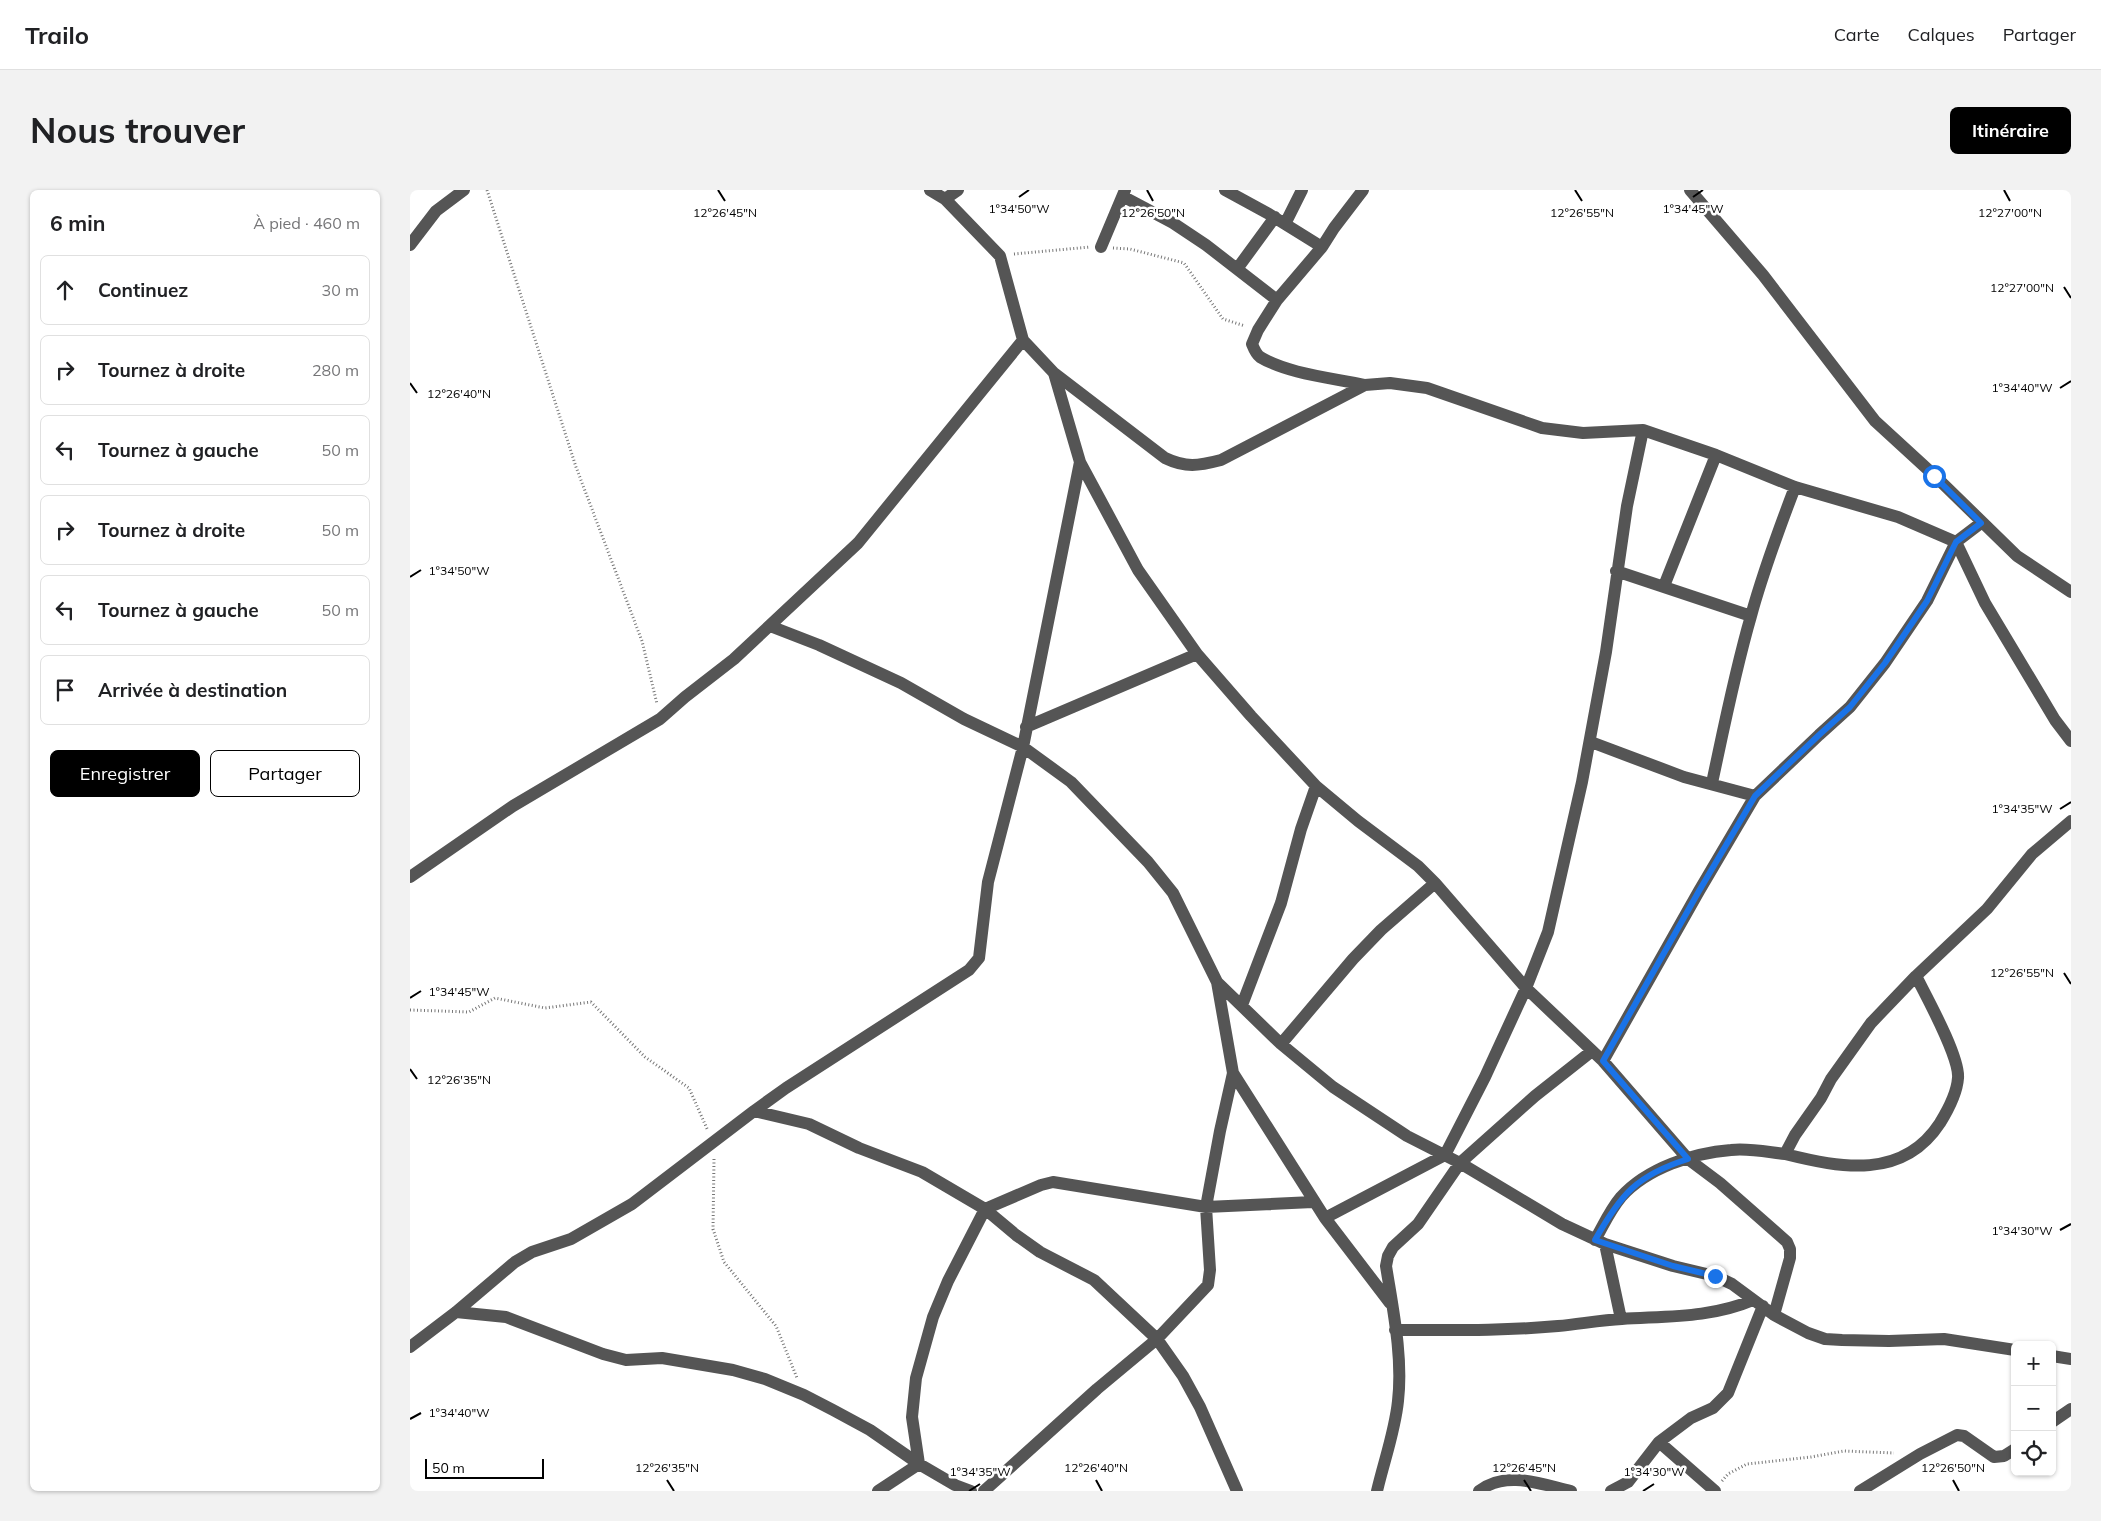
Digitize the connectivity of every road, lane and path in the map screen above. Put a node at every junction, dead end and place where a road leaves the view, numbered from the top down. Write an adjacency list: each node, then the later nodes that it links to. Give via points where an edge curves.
1 (464, 190): 12 (street, via 436,211)
2 (487, 190): 34 (path, via 576,467 642,641)
3 (930, 190): 10 (street)
4 (958, 190): 10 (street)
5 (1225, 190): 11 (street)
6 (1302, 190): 11 (street)
7 (1363, 190): 13 (street)
8 (1690, 190): 26 (street, via 1763,276 1875,421)
9 (1125, 193): 14 (street); 16 (street)
10 (945, 200): 15 (street)
11 (1280, 221): 13 (street); 16 (street)
12 (410, 245)
13 (1322, 247): 17 (street)
14 (1101, 248): 15 (path, via 1079,247); 18 (path, via 1130,248 1184,263 1223,318)
15 (1000, 256): 19 (street)
16 (1237, 269): 17 (street)
17 (1277, 300): 18 (street)
18 (1258, 330): 21 (street, via 1252,344 1260,357 1290,369)
19 (1023, 340): 20 (street); 32 (street, via 858,543)
20 (1054, 372): 21 (street, via 1165,458 1179,465 1201,465 1221,460); 24 (street)
21 (1365, 385): 22 (street, via 1390,383 1427,388 1542,428 1583,433)
22 (1643, 430): 23 (street); 28 (street)
23 (1716, 455): 25 (street); 29 (street)
24 (1080, 462): 33 (street, via 1138,570); 35 (street)
25 (1795, 487): 27 (street, via 1884,512); 31 (street)
26 (1981, 523): 27 (street); 30 (street, via 2017,556)
27 (1956, 542): 36 (street, via 1985,603); 41 (street, via 1927,601 1885,663 1850,707)
28 (1616, 571): 29 (street); 37 (street)
29 (1664, 586): 31 (street)
30 (2071, 592)
31 (1751, 616): 39 (street)
32 (770, 626): 34 (street); 38 (street, via 900,683)
33 (1197, 654): 35 (street); 40 (street)
34 (660, 719): 43 (street, via 513,806)
35 (1026, 728): 38 (street)
36 (2071, 741)
37 (1591, 742): 39 (street, via 1684,777); 47 (street, via 1548,932)
38 (1022, 747): 46 (street, via 1071,782 1148,862 1173,893); 54 (street, via 988,882 977,963)
39 (1712, 783): 41 (street)
40 (1316, 786): 44 (street); 48 (street, via 1300,829 1281,903)
41 (1755, 796): 52 (street)
42 (2071, 821): 45 (street, via 2032,854 1987,909)
43 (410, 877)
44 (1435, 883): 47 (street); 50 (street, via 1381,930)
45 (1916, 976): 56 (street, via 1861,1036); 56 (street, via 1957,1066 1958,1078 1947,1112 1932,1135 1909,1153 1879,1164 1848,1166 1819,1163)
46 (1217, 982): 48 (street); 53 (street)
47 (1526, 988): 51 (street); 57 (street)
48 (1242, 1005): 50 (street)
49 (410, 1010): 55 (path, via 469,1012 495,998 545,1008 591,1002 645,1057 690,1088)
50 (1281, 1044): 57 (street, via 1365,1110)
51 (1592, 1051): 52 (street); 59 (street)
52 (1603, 1061): 58 (street)
53 (1233, 1073): 60 (street); 61 (street)
54 (754, 1111): 55 (street); 62 (street, via 809,1124 859,1148 922,1172)
55 (712, 1142): 67 (street, via 632,1204 571,1239 532,1252 515,1262); 76 (path, via 715,1175 713,1228 724,1262 776,1326)
56 (1785, 1154): 58 (street, via 1733,1149)
57 (1445, 1155): 59 (street); 63 (street)
58 (1688, 1159): 64 (street, via 1668,1165 1627,1192 1613,1208); 68 (street, via 1787,1242 1790,1258)
59 (1460, 1162): 64 (street, via 1562,1224); 66 (street, via 1418,1224 1393,1246 1388,1256 1386,1266)
60 (1313, 1202): 61 (street); 63 (street)
61 (1206, 1207): 62 (street, via 1053,1182); 71 (street, via 1208,1285)
62 (985, 1209): 71 (street, via 1040,1252 1094,1280); 82 (street, via 948,1282 923,1350 912,1417)
63 (1325, 1218): 66 (street)
64 (1600, 1242): 65 (street, via 1715,1276); 69 (street)
65 (1758, 1303): 68 (street); 69 (street, via 1716,1312); 79 (street, via 1728,1394 1713,1408 1691,1418)
66 (1392, 1305): 70 (street)
67 (456, 1312): 72 (street); 76 (street, via 506,1317 626,1360 662,1358 733,1370)
68 (1774, 1315): 73 (street, via 1825,1339 1944,1339)
69 (1621, 1319): 70 (street, via 1526,1328)
70 (1396, 1330): 88 (street, via 1398,1400)
71 (1157, 1339): 86 (street); 87 (street, via 1193,1393)
72 (410, 1347)
73 (2011, 1349)
74 (2056, 1357): 75 (street)
75 (2071, 1359)
76 (804, 1395): 82 (street, via 870,1430)
77 (2071, 1409): 78 (street)
78 (2056, 1419)
79 (1659, 1442): 83 (street); 91 (street, via 1628,1482)
80 (2011, 1451): 81 (street, via 1994,1457 1964,1436 1957,1435)
81 (1920, 1454): 83 (path, via 1844,1450 1748,1464 1728,1474); 92 (street)
82 (919, 1464): 84 (street); 85 (street)
83 (1714, 1490)
84 (878, 1491)
85 (971, 1491)
86 (984, 1491)
87 (1237, 1491)
88 (1378, 1491)
89 (1479, 1491): 90 (street, via 1490,1483 1514,1479)
90 (1571, 1491)
91 (1611, 1491)
92 (1860, 1491)

